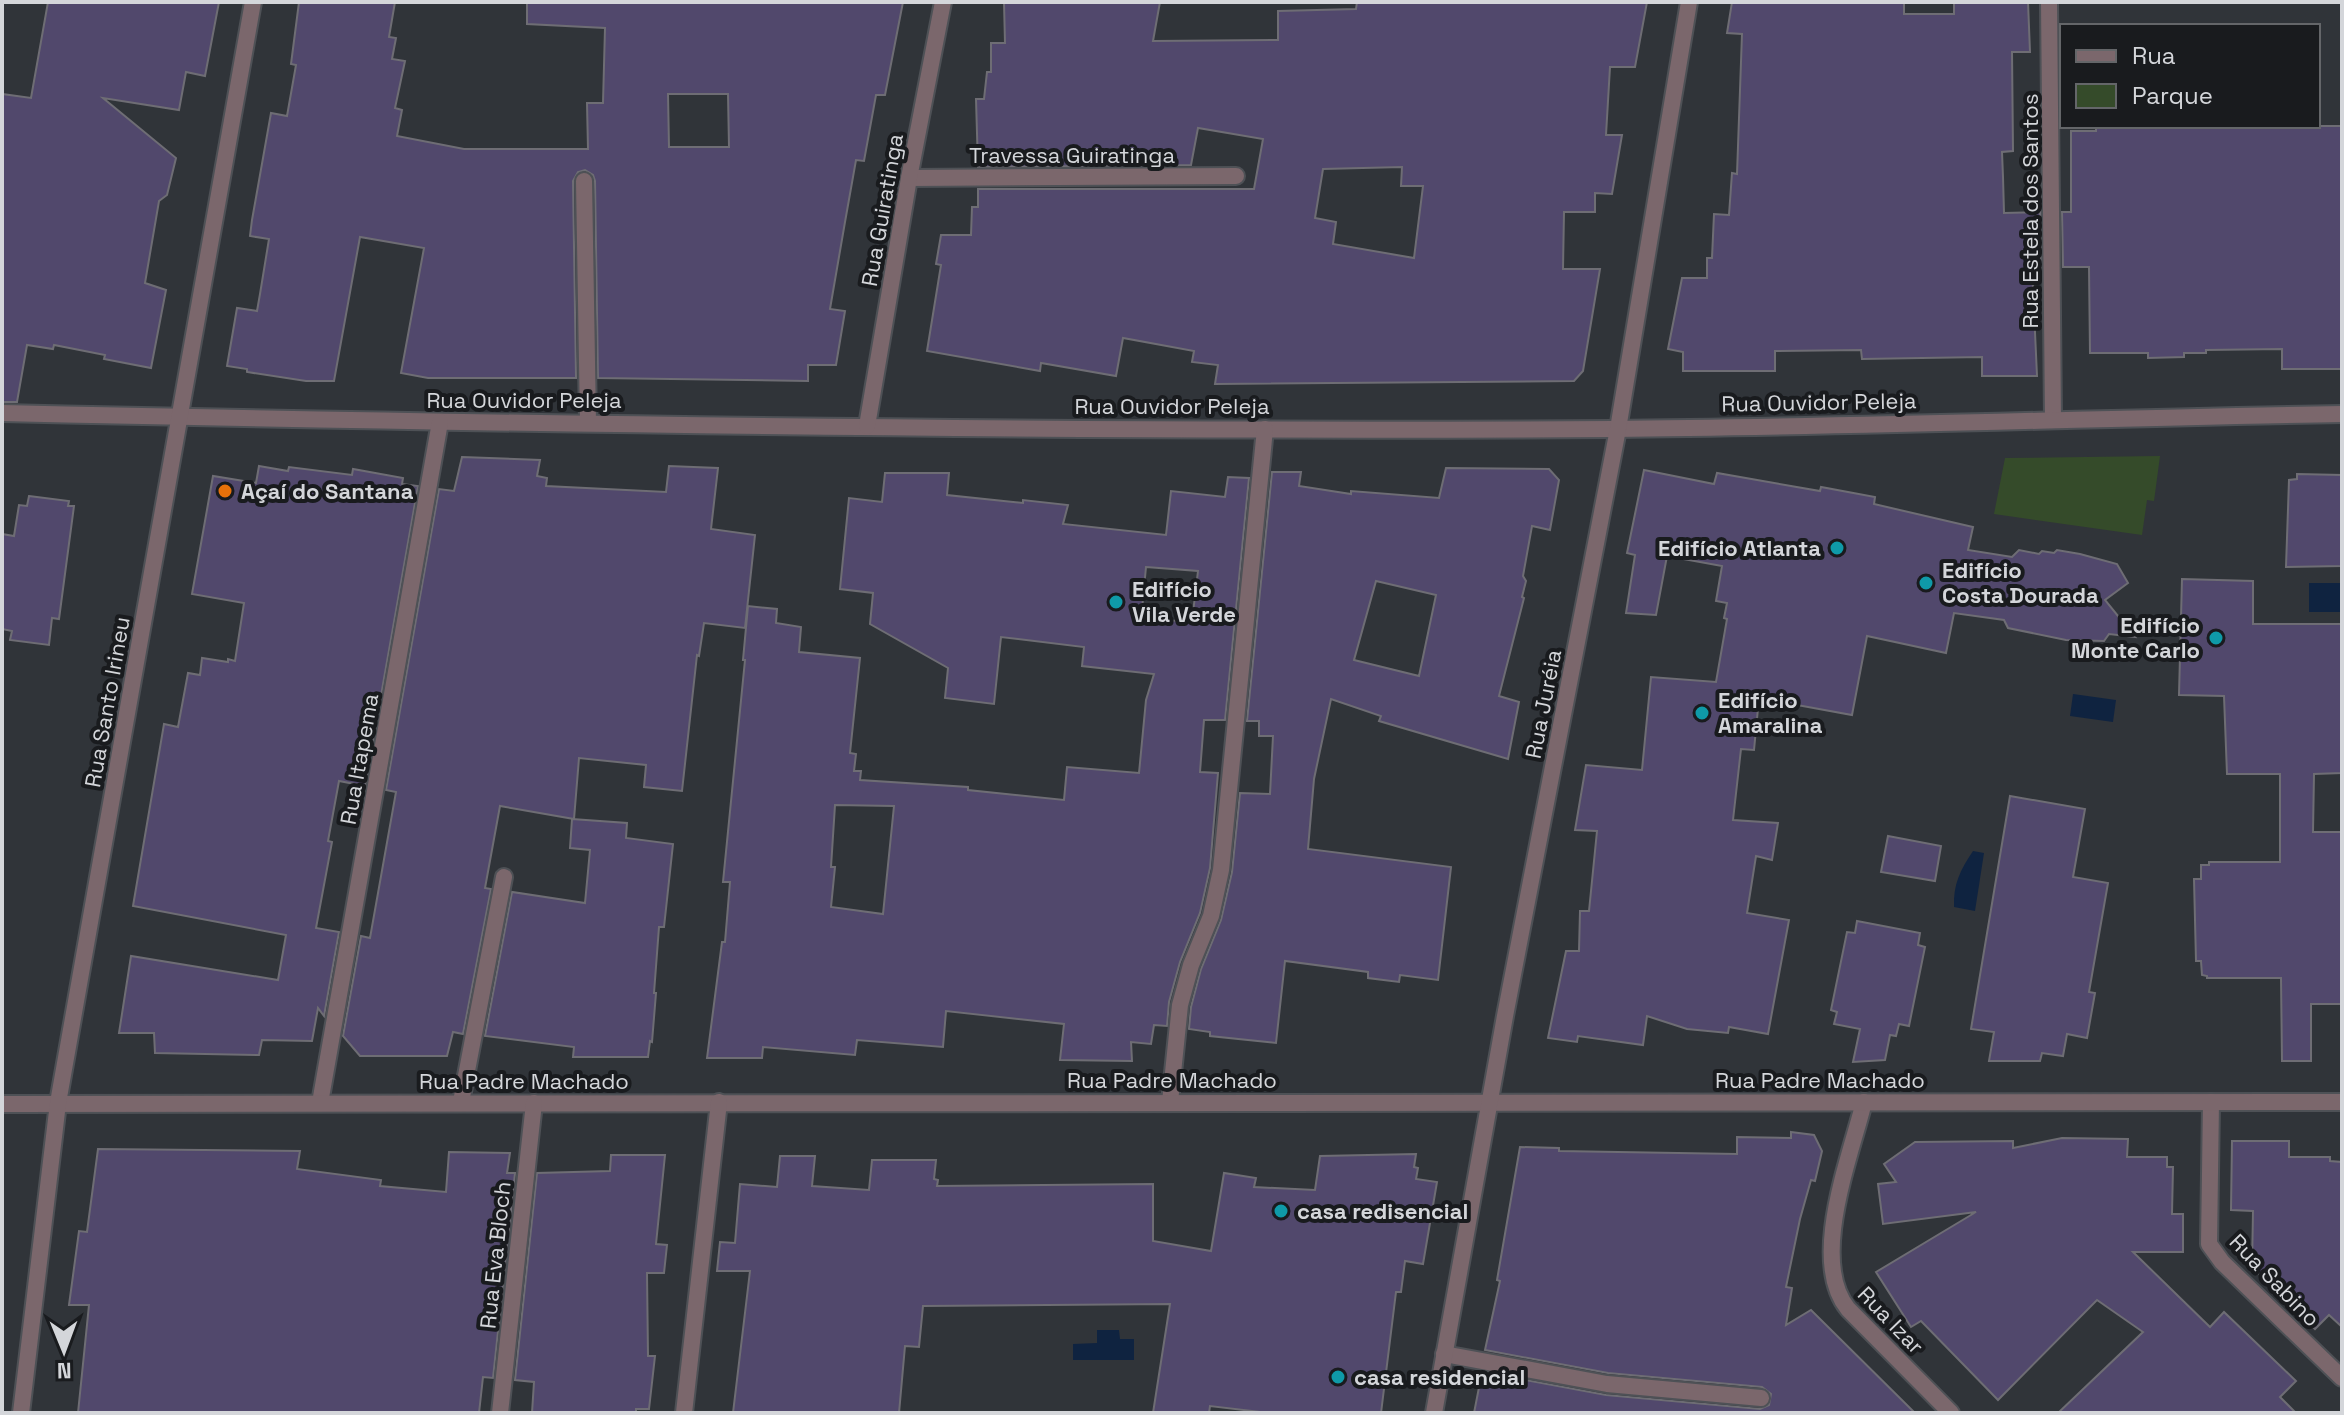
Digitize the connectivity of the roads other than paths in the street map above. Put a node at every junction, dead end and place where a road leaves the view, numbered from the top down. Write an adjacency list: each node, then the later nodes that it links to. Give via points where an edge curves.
1 (253, 2): 10 (street, Rua Santo Irineu)
2 (943, 2): 6 (street, Rua Guiratinga)
3 (1689, 2): 16 (street, Rua Juréia)
4 (2049, 2): 11 (street, Rua Estela dos Santos)
5 (1236, 176): 6 (street, Travessa Guiratinga)
6 (909, 178): 14 (street, Rua Guiratinga)
7 (584, 181): 13 (street)
8 (2, 413): 10 (street, Rua Ouvidor Peleja)
9 (2342, 414): 11 (street, Rua Ouvidor Peleja)
10 (181, 417): 12 (street, Rua Ouvidor Peleja); 25 (street, Rua Santo Irineu)
11 (2053, 419): 16 (street, Rua Ouvidor Peleja)
12 (440, 422): 13 (street, Rua Ouvidor Peleja); 26 (street, Rua Itapema)
13 (588, 422): 14 (street, Rua Ouvidor Peleja)
14 (867, 426): 15 (street, Rua Ouvidor Peleja)
15 (1265, 429): 16 (street, Rua Ouvidor Peleja); 20 (street, via 1221,870 1180,1005)
16 (1618, 429): 21 (street, Rua Juréia)
17 (504, 877): 18 (street)
18 (461, 1102): 26 (street, Rua Padre Machado); 27 (street, Rua Padre Machado)
19 (719, 1102): 20 (street, Rua Padre Machado); 27 (street, Rua Padre Machado); 34 (street)
20 (1170, 1102): 21 (street, Rua Padre Machado)
21 (1491, 1102): 22 (street, Rua Padre Machado); 29 (street, Rua Juréia)
22 (1864, 1102): 23 (street, Rua Padre Machado); 36 (street, Rua Izar, via 1835,1217 1830,1250 1833,1284 1848,1309)
23 (2211, 1102): 24 (street, Rua Padre Machado); 30 (street, Rua Sabino, via 2209,1244)
24 (2342, 1102)
25 (58, 1103): 26 (street, Rua Padre Machado); 28 (street, Rua Padre Machado); 32 (street, Rua Santo Irineu)
26 (320, 1103)
27 (534, 1103): 33 (street, Rua Eva Bloch)
28 (2, 1104)
29 (1444, 1354): 31 (street, via 1607,1384); 35 (street, Rua Juréia)
30 (2342, 1378)
31 (1761, 1398)
32 (21, 1413)
33 (500, 1413)
34 (684, 1413)
35 (1434, 1413)
36 (1951, 1413)

